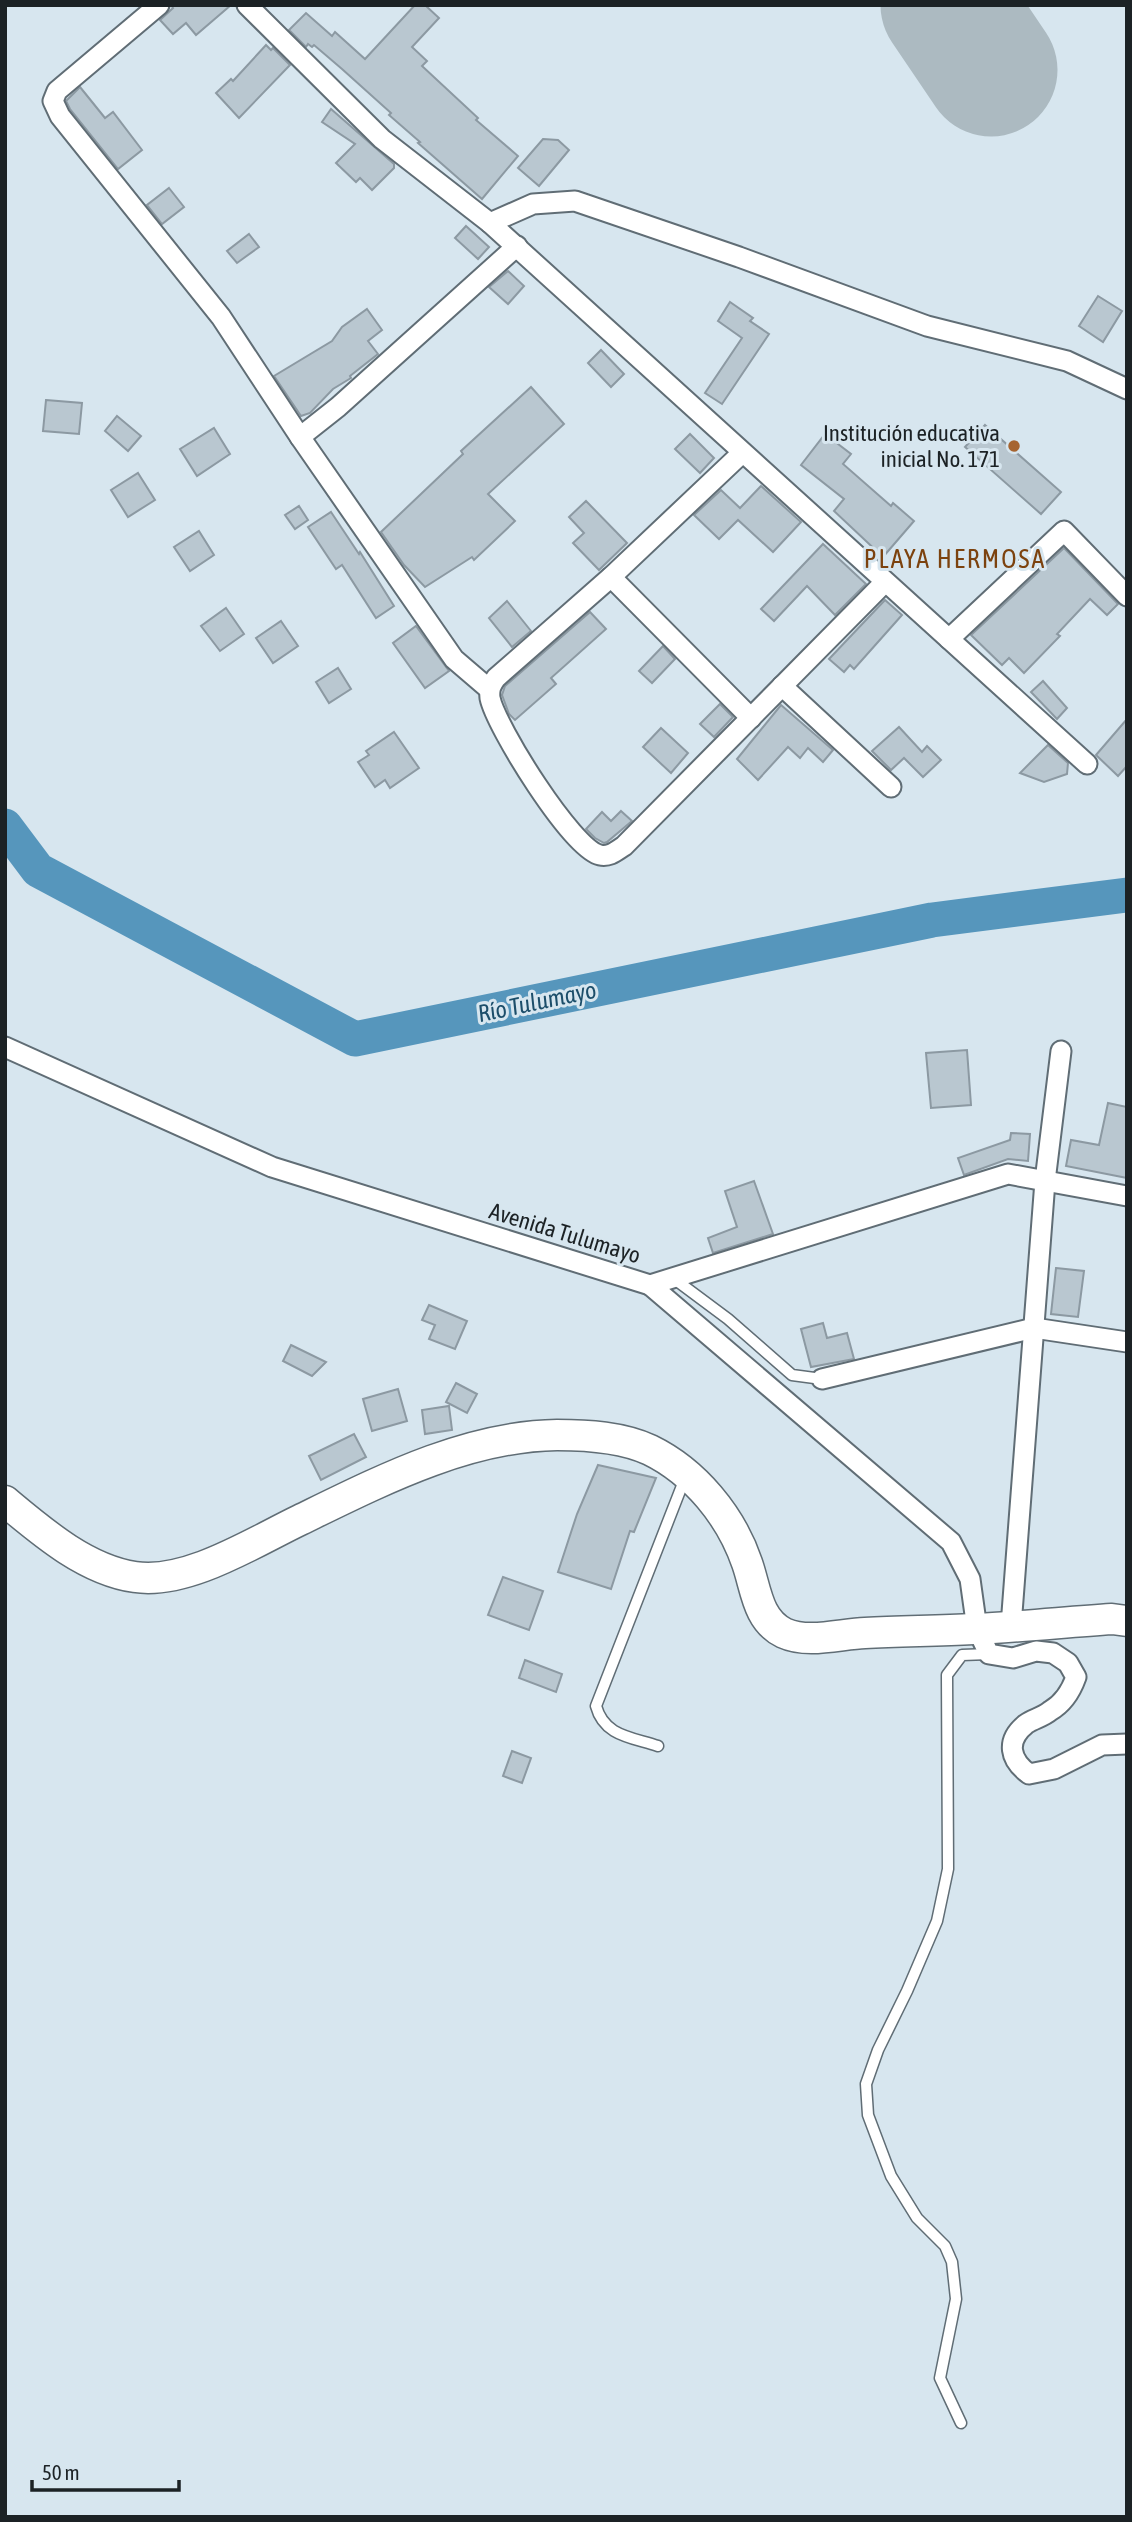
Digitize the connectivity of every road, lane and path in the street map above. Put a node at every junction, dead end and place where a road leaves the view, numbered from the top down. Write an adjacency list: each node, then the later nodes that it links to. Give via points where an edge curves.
1 (159, 5): 6 (street, via 57,91 53,101 60,116 221,317)
2 (247, 5): 3 (street, via 382,139)
3 (490, 223): 4 (street); 5 (street, via 533,204 575,201 927,326 1067,361)
4 (517, 246): 6 (street); 7 (street)
5 (1127, 389)
6 (300, 437): 13 (street, via 454,659)
7 (742, 453): 8 (street); 9 (street)
8 (611, 577): 13 (street); 14 (street)
9 (885, 582): 11 (street); 12 (street)
10 (1127, 596): 11 (street, via 1064,531)
11 (949, 639): 15 (street)
12 (782, 686): 14 (street); 16 (street)
13 (489, 689): 14 (street, via 510,739 549,805 597,855 609,856 624,846)
14 (751, 718)
15 (1087, 764)
16 (891, 787)
17 (5, 1047): 22 (street, Avenida Tulumayo, via 272,1167)
18 (1062, 1051): 19 (street)
19 (1045, 1181): 20 (street, Avenida Tulumayo); 21 (street, Avenida Tulumayo, via 1008,1174); 23 (street)
20 (1127, 1196)
21 (673, 1278): 22 (street, Avenida Tulumayo); 25 (lane, via 792,1375)
22 (650, 1285): 30 (street, via 951,1542 970,1579)
23 (1034, 1328): 24 (street); 25 (street); 29 (street)
24 (1127, 1342)
25 (822, 1379)
26 (686, 1474): 27 (main road, via 648,1449 618,1440 554,1435 478,1446 430,1461 213,1562 157,1579 133,1577 83,1558); 30 (main road, via 737,1536 762,1612 774,1628 805,1638 862,1633); 32 (lane, via 596,1706 600,1720 612,1731)
27 (5, 1501)
28 (1127, 1622): 29 (main road, via 1112,1619)
29 (1011, 1626): 30 (main road)
30 (983, 1642): 31 (street, via 1013,1658 1036,1651 1054,1653 1076,1676 1070,1693 1017,1733 1011,1746 1017,1766 1029,1774 1054,1769 1102,1745); 33 (lane, via 962,1655 947,1675 948,1869 936,1921 866,2084 868,2115 891,2176 917,2218 945,2246 952,2262 956,2299 940,2378)
31 (1127, 1744)
32 (658, 1746)
33 (961, 2423)

